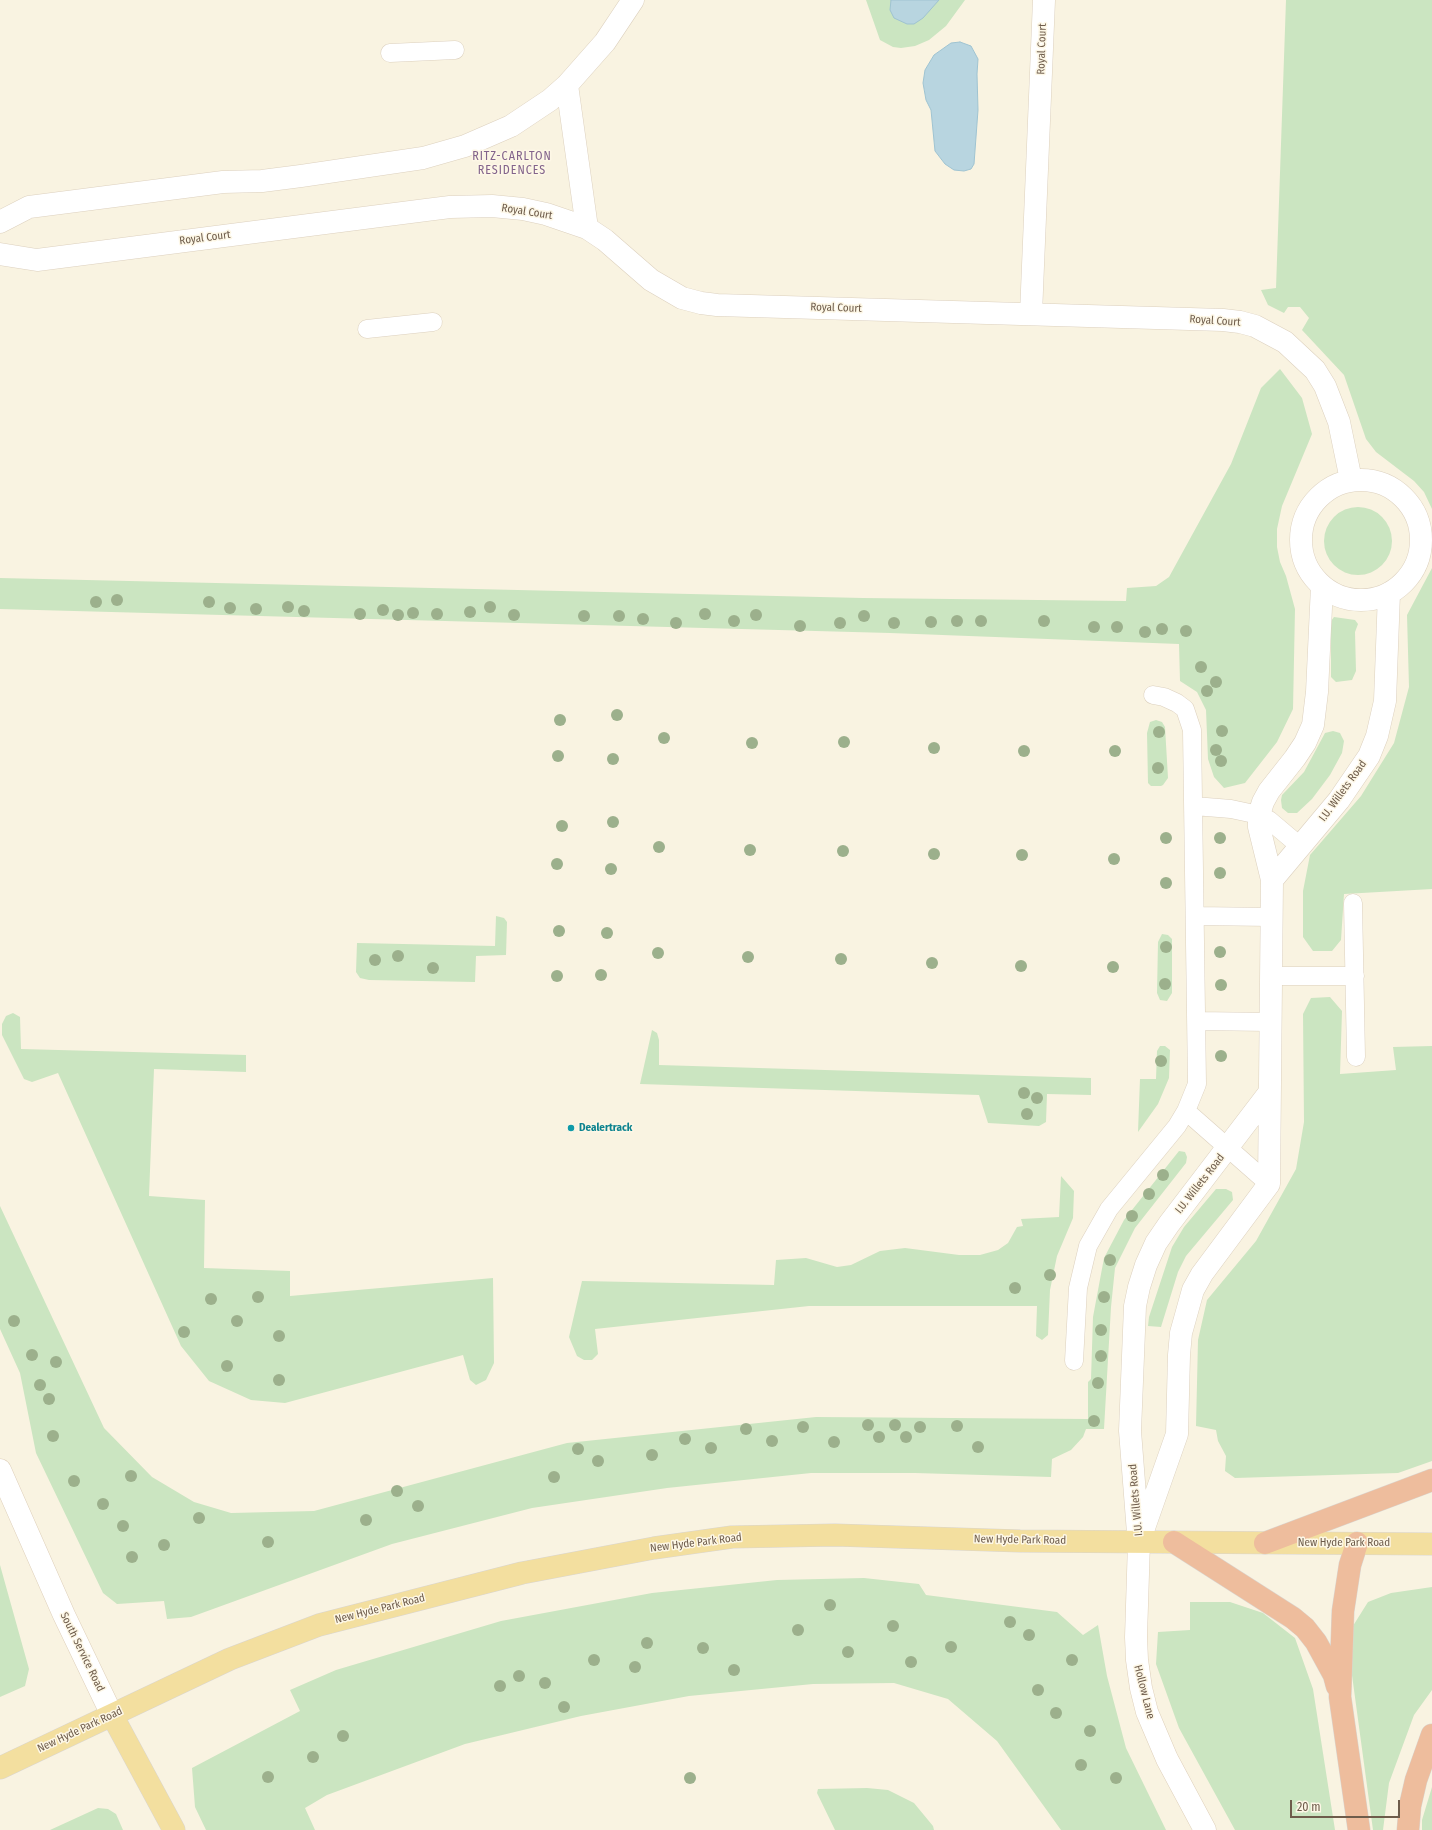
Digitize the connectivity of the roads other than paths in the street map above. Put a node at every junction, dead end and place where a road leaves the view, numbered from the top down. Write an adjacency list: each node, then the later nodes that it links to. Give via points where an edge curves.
1 (633, 0): 5 (street, via 605,42)
2 (1044, 0): 9 (street, Royal Court)
3 (455, 50): 4 (lane)
4 (390, 53)
5 (567, 85): 6 (street, via 535,111 511,126 464,146 424,158 301,176 209,184 29,207); 7 (street)
6 (0, 222)
7 (587, 228): 8 (street, Royal Court, via 523,209 492,206 450,207 37,260); 9 (street, Royal Court, via 605,240 651,280 682,298 701,303)
8 (0, 254)
9 (1031, 314): 12 (street, Royal Court, via 1223,320 1247,324 1270,333 1304,358 1325,386 1339,422)
10 (433, 322): 11 (lane)
11 (367, 329)
12 (1351, 480): 13 (street, via 1329,488 1317,497 1303,524 1300,551 1305,566); 14 (street, via 1373,481 1398,491 1409,502 1421,528 1419,555 1415,566 1399,586)
13 (1322, 586): 14 (street, via 1354,599 1376,598); 17 (street, via 1313,725 1305,743 1266,797)
14 (1389, 593): 18 (street, I.U. Willets Road, via 1386,701 1377,736 1357,776)
15 (1154, 695): 16 (lane, via 1177,703 1185,709 1189,720 1192,730)
16 (1194, 806): 17 (lane, via 1231,809); 21 (lane)
17 (1260, 815): 18 (lane); 19 (street, via 1259,827)
18 (1301, 846): 19 (street, I.U. Willets Road)
19 (1272, 880): 22 (street)
20 (1353, 903): 24 (lane)
21 (1195, 916): 22 (lane); 25 (lane)
22 (1272, 917): 23 (street)
23 (1271, 976): 24 (lane); 26 (street)
24 (1355, 976): 27 (lane)
25 (1197, 1021): 26 (lane); 29 (lane, via 1197,1084)
26 (1270, 1022): 28 (street)
27 (1356, 1057)
28 (1269, 1092): 30 (street, I.U. Willets Road); 31 (street)
29 (1186, 1110): 30 (lane); 32 (lane, via 1177,1126 1109,1209 1088,1246 1078,1288)
30 (1228, 1148): 31 (lane); 35 (street, I.U. Willets Road, via 1156,1243 1139,1287 1135,1306 1130,1432)
31 (1269, 1184): 35 (street, I.U. Willets Road, via 1202,1274 1193,1290 1181,1333 1177,1434)
32 (1074, 1361)
33 (0, 1470): 41 (street, South Service Road, via 64,1615)
34 (1432, 1480): 37 (highway)
35 (1139, 1542): 36 (main road, New Hyde Park Road); 41 (main road, New Hyde Park Road, via 835,1535 732,1537 654,1548 522,1573 320,1625 230,1659); 45 (street, Hollow Lane, via 1136,1660 1141,1688 1147,1712 1167,1759)
36 (1174, 1542): 37 (main road, New Hyde Park Road); 40 (highway, via 1277,1606 1305,1628 1334,1675)
37 (1265, 1543): 38 (main road, New Hyde Park Road)
38 (1357, 1543): 39 (main road, New Hyde Park Road); 40 (highway, via 1350,1565 1343,1611)
39 (1432, 1544)
40 (1340, 1697): 46 (highway)
41 (112, 1715): 43 (main road, New Hyde Park Road); 44 (main road, South Service Road)
42 (1432, 1735): 47 (highway, via 1416,1780)
43 (0, 1768)
44 (174, 1830)
45 (1205, 1830)
46 (1360, 1830)
47 (1408, 1830)

